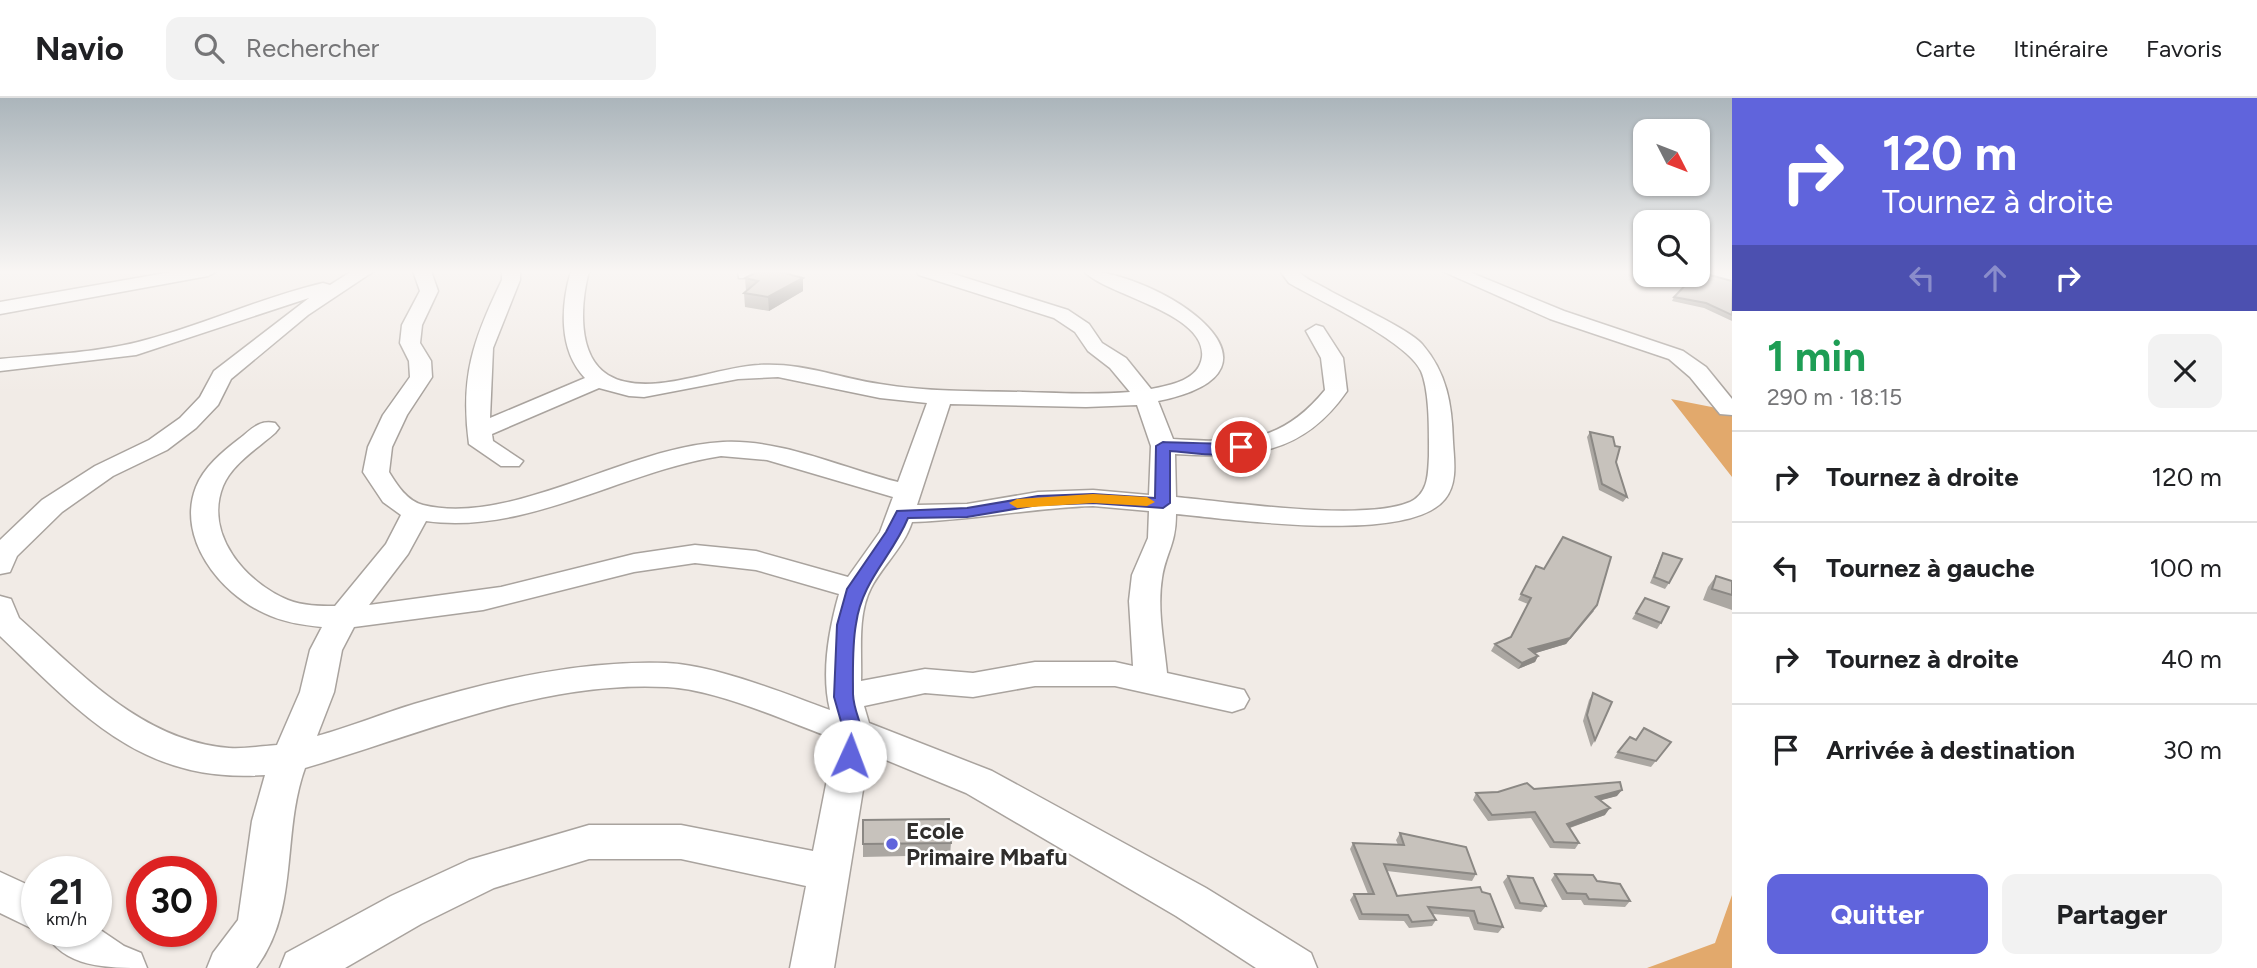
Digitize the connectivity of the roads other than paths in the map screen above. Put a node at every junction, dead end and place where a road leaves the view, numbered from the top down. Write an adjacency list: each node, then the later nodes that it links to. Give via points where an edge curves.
1 (245, 312): 11 (street, via 118,353)
2 (300, 312): 23 (street, via 222,376 210,400 188,423 52,506)
3 (419, 312): 22 (street, via 410,343 420,361 421,377 395,415 380,447 376,472 394,499)
4 (497, 312): 17 (street, via 486,335)
5 (575, 312): 12 (street, via 585,366)
6 (1053, 312): 14 (street, via 1083,328 1095,347 1118,363)
7 (1173, 312): 14 (street, via 1213,340 1216,356 1208,373 1187,387)
8 (1353, 312): 21 (street, via 1412,345 1432,371 1441,424 1441,478 1435,495 1423,506 1401,514 1355,517 1291,516)
9 (1549, 312): 15 (street, via 1676,355 1698,372)
10 (1316, 331): 18 (street, via 1330,348 1336,391 1304,428 1262,445 1220,449)
11 (0, 365)
12 (600, 379): 13 (street, via 639,389 669,388 746,372 786,371 880,391); 17 (street)
13 (941, 396): 14 (street, via 1086,400); 20 (street)
14 (1146, 396): 18 (street)
15 (1728, 409)
16 (267, 428): 26 (street, via 224,466 208,489 205,524 222,567 251,594 293,613)
17 (479, 430): 19 (street, via 481,443)
18 (1163, 446): 21 (street)
19 (510, 461)
20 (904, 503): 21 (street, via 967,512 1038,500); 22 (street, via 799,460 755,450 719,449 672,458 492,512 457,516); 24 (street, via 894,533)
21 (1163, 503): 27 (street, via 1162,538 1147,575 1144,601)
22 (416, 512): 26 (street, via 391,561)
23 (1, 557)
24 (855, 589): 26 (street, via 745,559 698,554 648,559 496,597); 28 (street, via 846,625)
25 (0, 606): 31 (street, via 5,623 104,715 168,750 230,763)
26 (342, 618): 31 (street)
27 (1151, 682): 28 (street, via 1115,674 1035,674 973,685 925,681); 29 (street)
28 (844, 697): 30 (street)
29 (1232, 699)
30 (855, 732): 31 (street, via 736,690 668,675 608,678 502,694); 32 (street); 40 (street, via 979,782 1191,902)
31 (287, 759): 37 (street, via 273,809 267,883 258,925)
32 (828, 872): 38 (street, via 681,842 589,842 484,873); 39 (street)
33 (0, 891): 34 (street)
34 (21, 902)
35 (88, 947): 36 (street)
36 (125, 968)
37 (229, 968)
38 (302, 968)
39 (812, 968)
40 (1295, 968)

